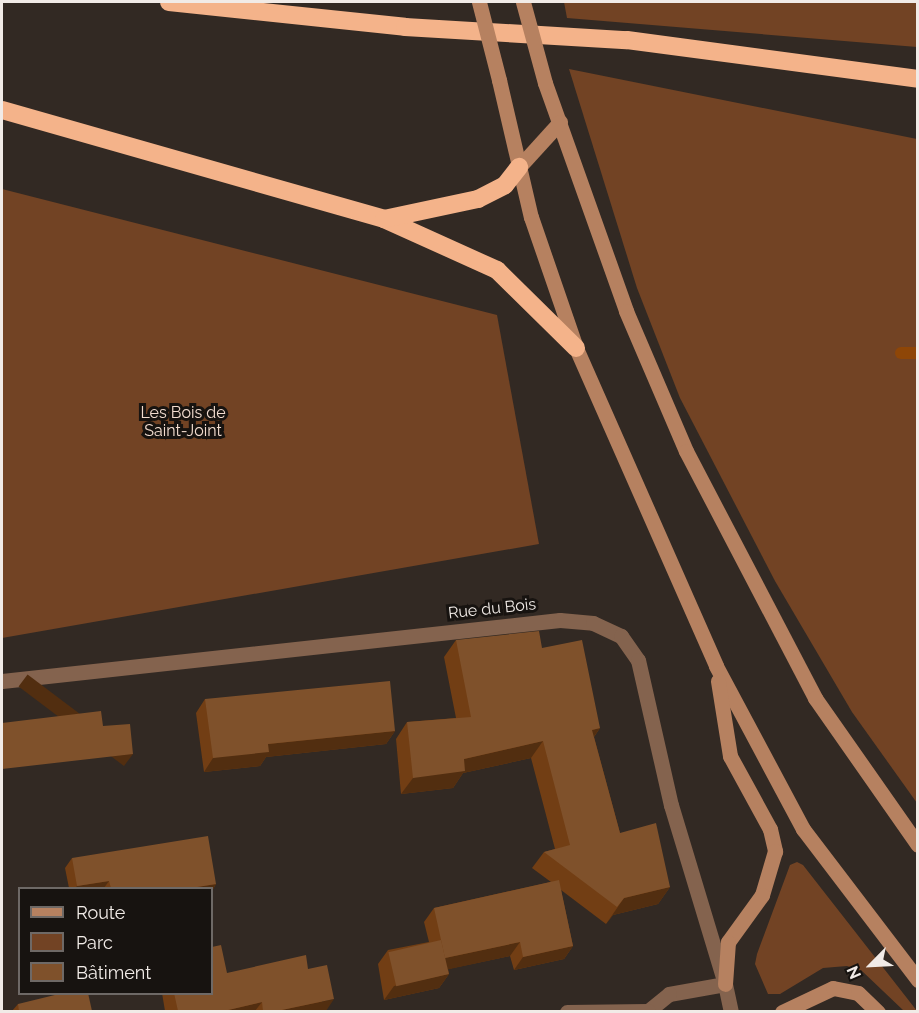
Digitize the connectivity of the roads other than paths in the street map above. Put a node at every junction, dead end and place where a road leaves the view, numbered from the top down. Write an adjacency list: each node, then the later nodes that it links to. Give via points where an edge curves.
1 (169, 2): 4 (highway, via 405,27 639,42)
2 (479, 2): 7 (main road, bridge)
3 (523, 2): 6 (main road, bridge)
4 (918, 79)
5 (2, 110): 8 (highway)
6 (560, 122): 7 (main road); 12 (main road, via 626,311 727,534 815,698)
7 (519, 167): 8 (highway, via 505,185 478,199); 9 (main road)
8 (384, 219): 9 (highway, via 497,270)
9 (576, 348): 10 (main road)
10 (716, 666): 13 (main road, via 803,829); 14 (main road, via 730,756 770,829 775,850 762,895 728,942)
11 (2, 681): 14 (street, Rue du Bois, via 560,620 593,623 621,636 638,660 670,805)
12 (918, 845)
13 (918, 980)
14 (725, 984): 16 (street, via 669,994); 17 (street, Rue du Bois)
15 (567, 1011): 16 (street)
16 (648, 1011)
17 (731, 1011)
18 (782, 1011): 19 (main road, via 833,988 858,993)
19 (878, 1011)

